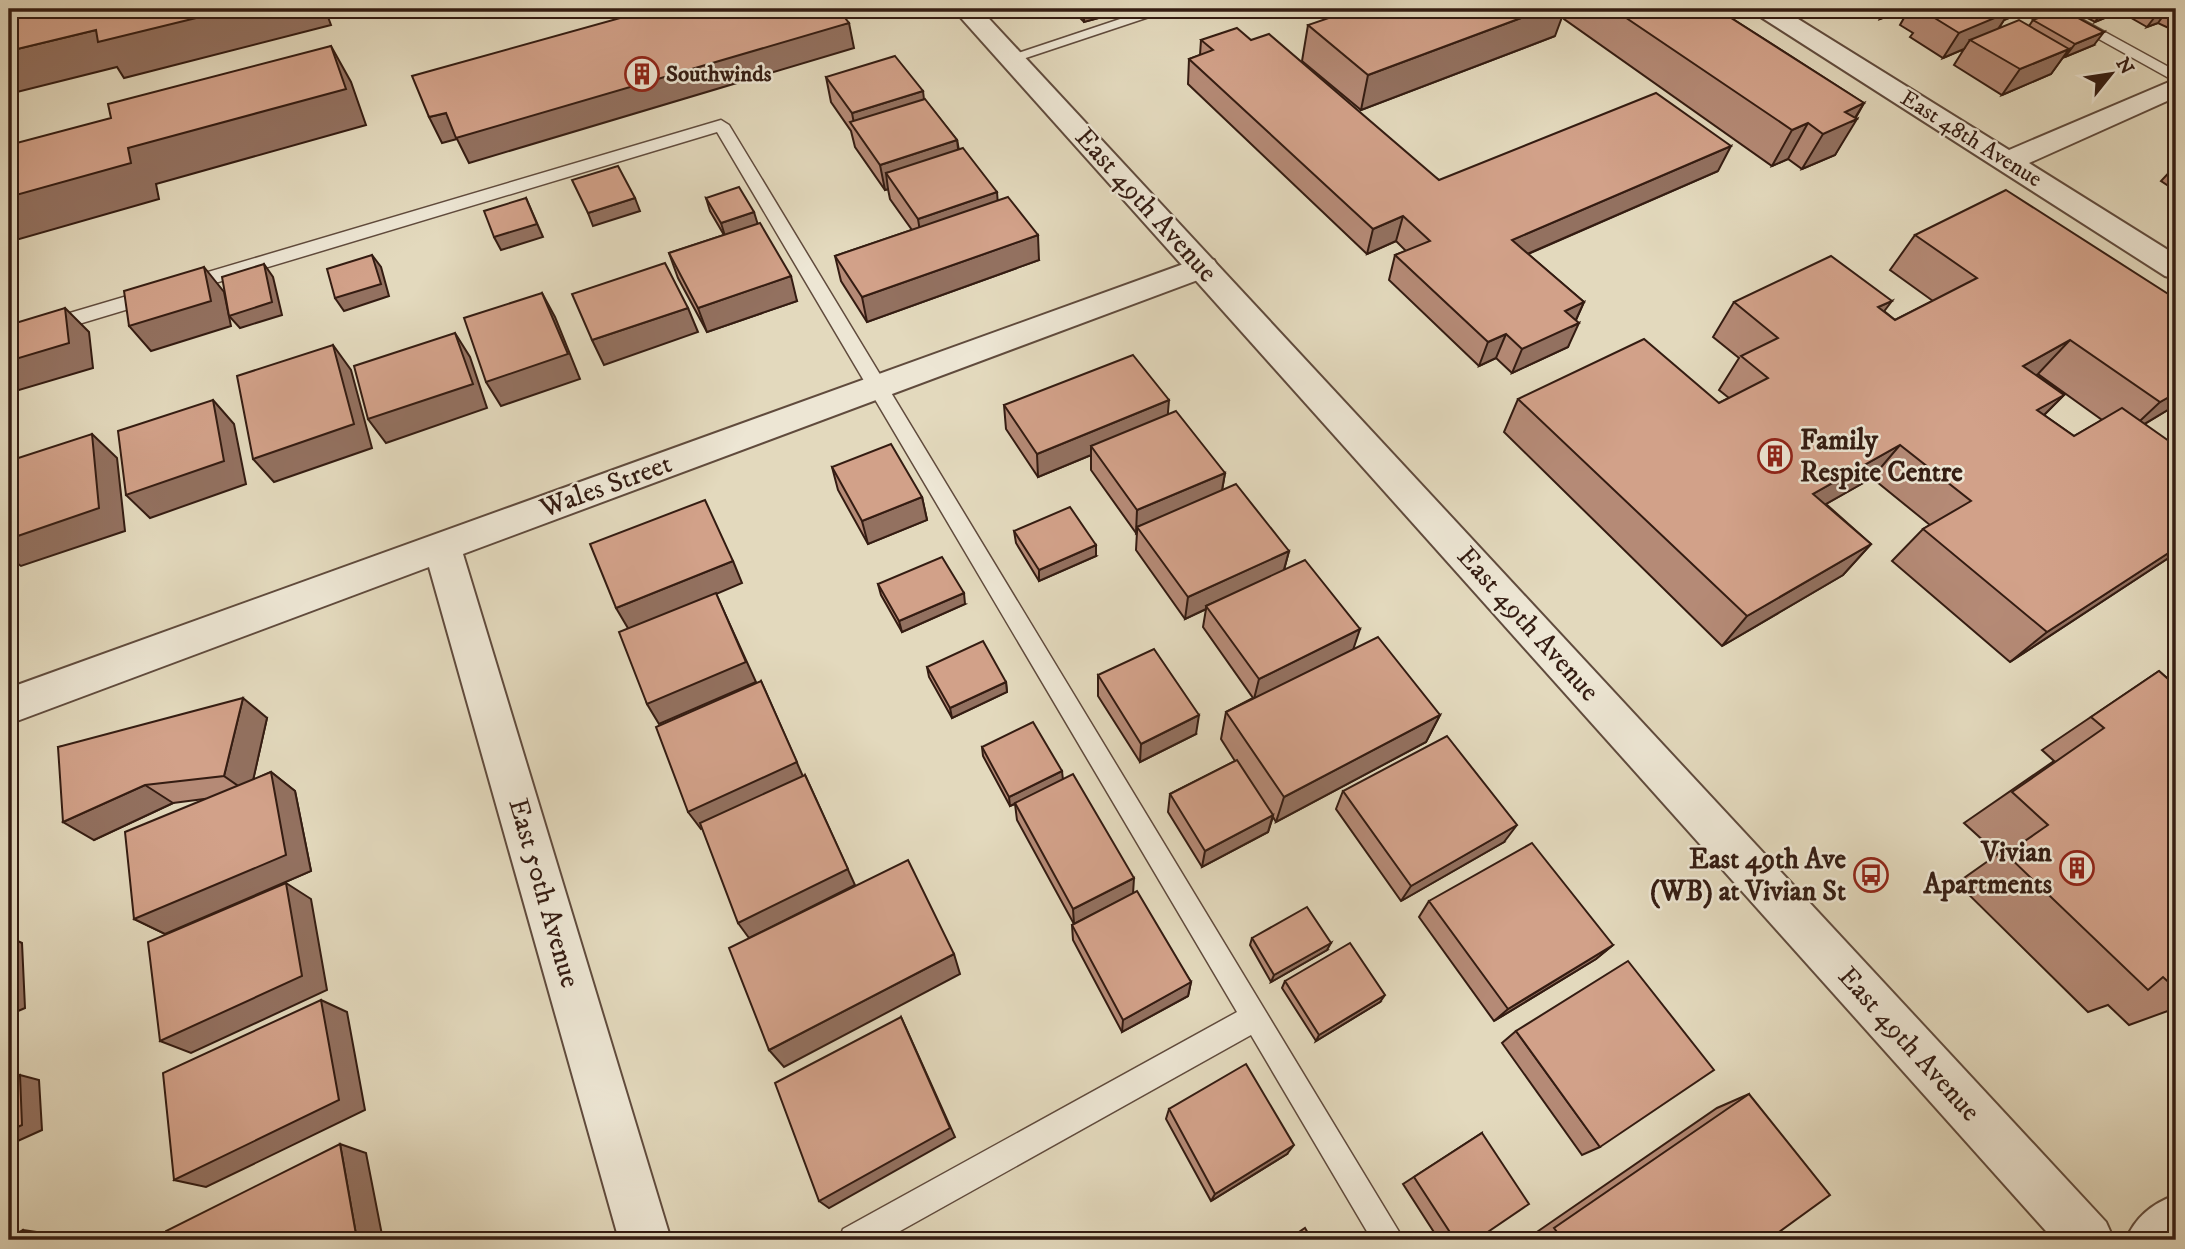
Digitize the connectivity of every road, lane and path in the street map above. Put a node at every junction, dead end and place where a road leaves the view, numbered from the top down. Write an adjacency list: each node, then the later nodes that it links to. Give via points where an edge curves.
1 (967, 9): 5 (street, East 49th Avenue)
2 (1165, 9): 5 (lane)
3 (1765, 9): 8 (street, East 48th Avenue)
4 (2052, 9): 6 (lane)
5 (1011, 58): 9 (street, East 49th Avenue)
6 (2176, 77)
7 (2176, 87): 8 (street)
8 (2007, 162): 10 (street, East 48th Avenue)
9 (1203, 267): 12 (street, Wales Street); 20 (street, East 49th Avenue)
10 (2176, 269)
11 (9, 338): 12 (lane, via 721,125)
12 (878, 386): 13 (street, Wales Street); 15 (lane)
13 (442, 546): 14 (street, Wales Street); 17 (street, East 50th Avenue)
14 (9, 706)
15 (1256, 1017): 18 (lane); 19 (lane)
16 (2176, 1220): 21 (street)
17 (645, 1240)
18 (854, 1240)
19 (1389, 1240)
20 (2088, 1240)
21 (2152, 1240)

